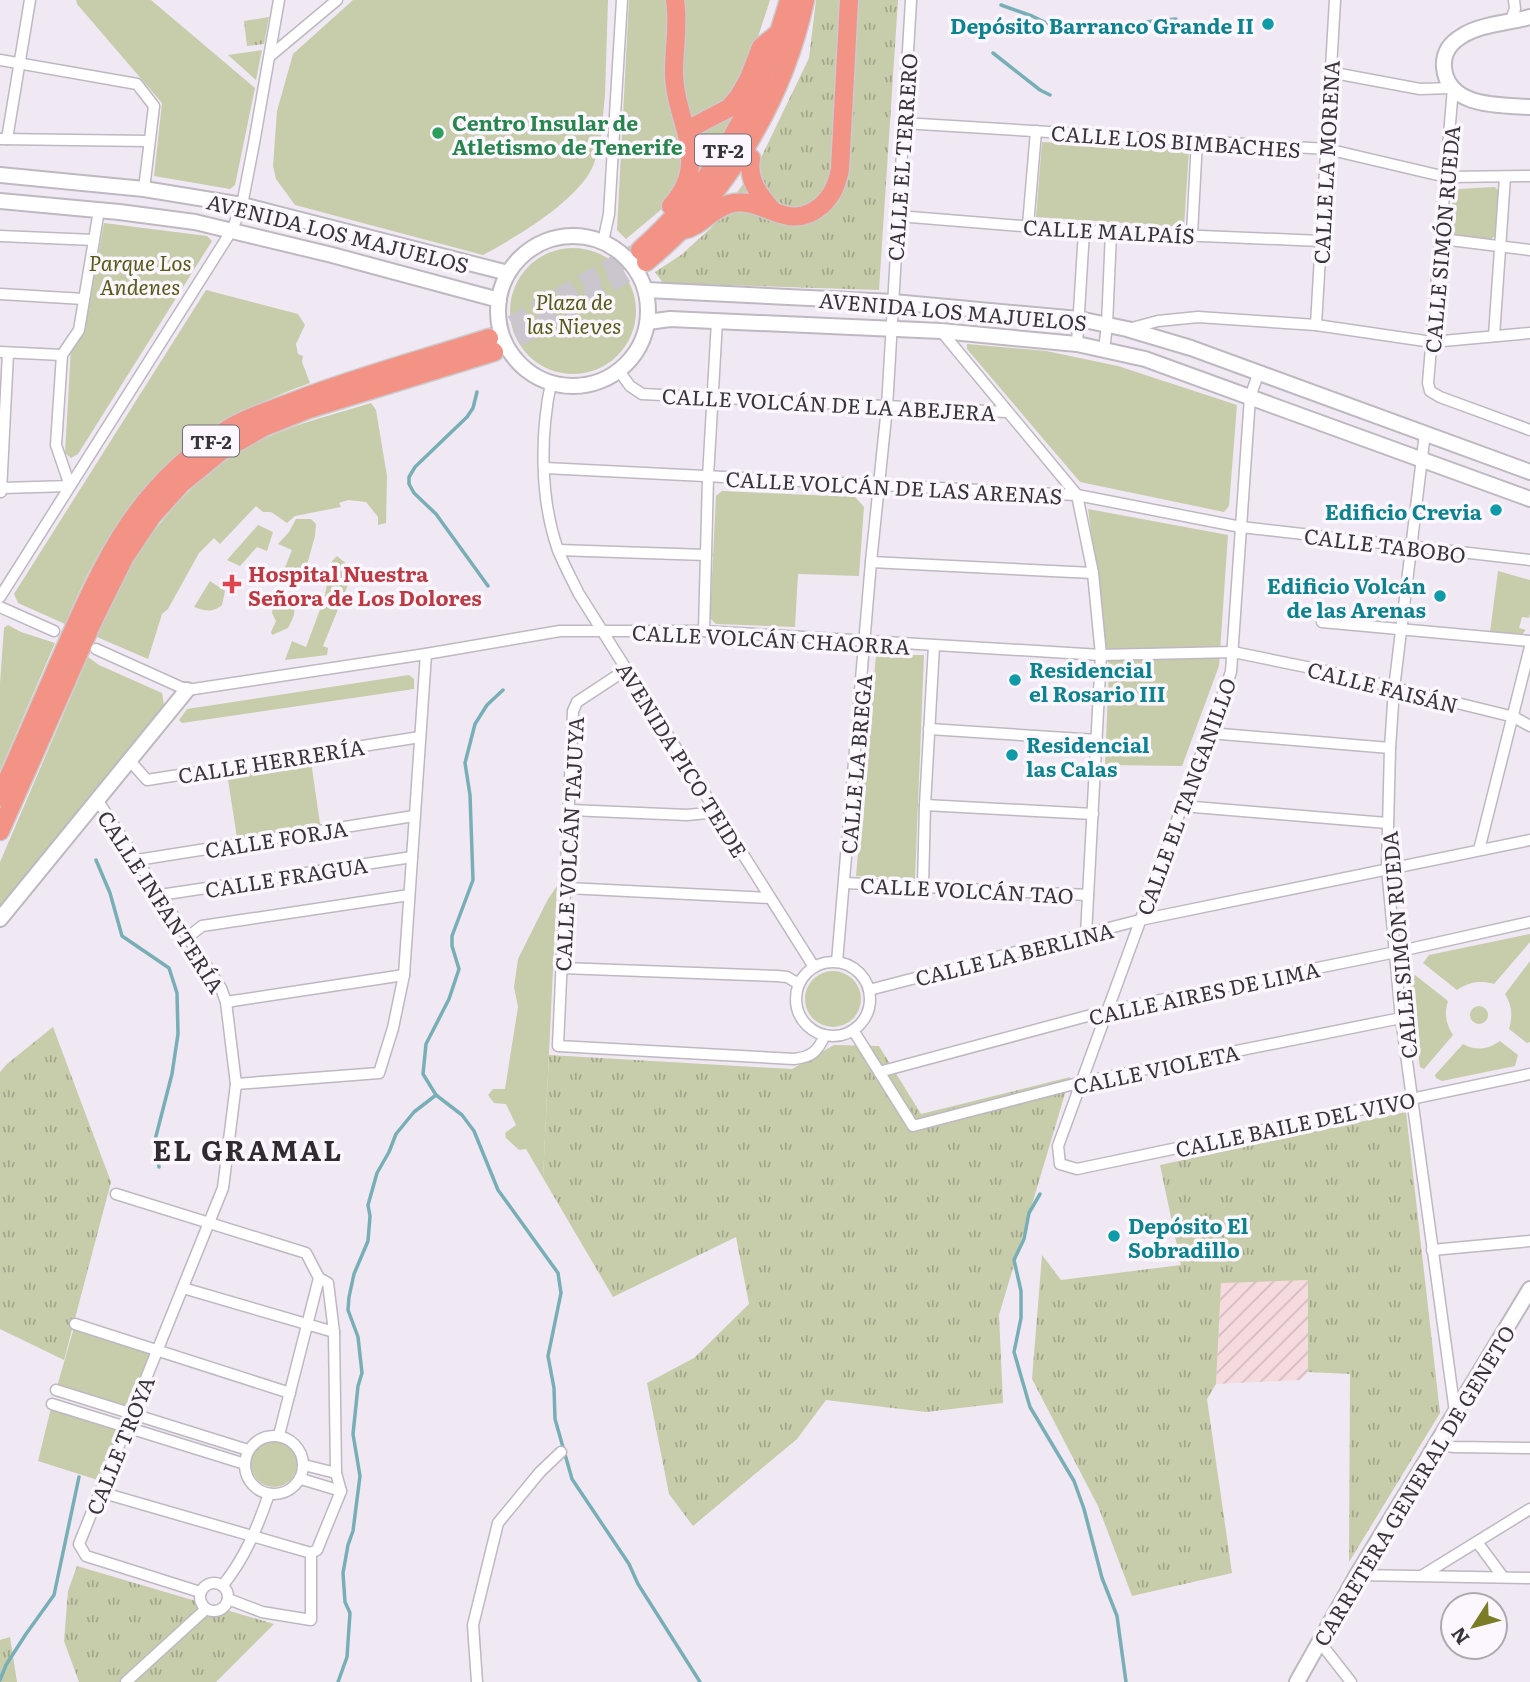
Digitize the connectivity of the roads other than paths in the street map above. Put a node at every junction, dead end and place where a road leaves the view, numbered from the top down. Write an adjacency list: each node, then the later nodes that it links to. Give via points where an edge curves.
1 (30, 0): 23 (street)
2 (279, 0): 20 (street)
3 (337, 0): 20 (street)
4 (622, 0): 15 (street)
5 (631, 0): 15 (street)
6 (667, 0): 17 (highway)
7 (675, 0): 17 (highway)
8 (683, 0): 17 (highway)
9 (789, 0): 19 (highway, TF-2)
10 (805, 0): 26 (highway, TF-2)
11 (849, 0): 46 (highway, via 836,186 812,213 793,218)
12 (911, 0): 29 (street, CALLE EL TERRERO)
13 (1335, 0): 24 (street, CALLE LA MORENA)
14 (1514, 0): 18 (street)
15 (622, 12): 57 (street)
16 (1530, 17): 18 (street)
17 (677, 22): 21 (highway)
18 (1510, 22): 25 (street, via 1469,32 1452,43 1444,63)
19 (780, 32): 28 (highway, via 761,47 739,96); 61 (highway, TF-2, via 763,78 700,187)
20 (270, 56): 43 (street)
21 (676, 57): 28 (highway, via 686,99); 30 (highway, via 675,89)
22 (0, 60): 23 (street)
23 (19, 63): 32 (street); 34 (street, via 137,84 154,106)
24 (1329, 72): 25 (street, via 1420,89); 35 (street, CALLE LA MORENA)
25 (1453, 88): 27 (street, via 1479,103); 39 (street, CALLE SIMÓN RUEDA)
26 (775, 93): 36 (highway, via 779,107); 50 (highway, TF-2, via 740,158)
27 (1530, 107)
28 (715, 115): 30 (highway)
29 (903, 123): 31 (street, CALLE LOS BIMBACHES); 47 (street, CALLE EL TERRERO)
30 (687, 130): 61 (highway, via 690,161 682,191)
31 (1036, 131): 33 (street, CALLE LOS BIMBACHES); 48 (street)
32 (4, 139): 34 (street)
33 (1197, 140): 35 (street, CALLE LOS BIMBACHES); 53 (street)
34 (148, 141): 41 (street)
35 (1327, 149): 39 (street, CALLE LOS BIMBACHES); 58 (street, CALLE LA MORENA)
36 (751, 158): 45 (highway); 46 (highway, via 752,182)
37 (0, 175): 41 (street, AVENIDA LOS MAJUELOS)
38 (1530, 176): 40 (street, CALLE LOS BIMBACHES)
39 (1446, 177): 40 (street, CALLE LOS BIMBACHES); 55 (street, CALLE SIMÓN RUEDA)
40 (1505, 177): 59 (street)
41 (144, 189): 43 (street, AVENIDA LOS MAJUELOS)
42 (0, 201): 44 (street, AVENIDA LOS MAJUELOS)
43 (242, 205): 49 (street); 62 (street, AVENIDA LOS MAJUELOS)
44 (99, 211): 49 (street, AVENIDA LOS MAJUELOS); 56 (street)
45 (708, 214): 46 (highway, via 741,202); 50 (highway, via 691,229)
46 (775, 214)
47 (898, 216): 48 (street, CALLE MALPAÍS); 67 (street, CALLE EL TERRERO)
48 (1028, 225): 51 (street, CALLE MALPAÍS)
49 (232, 230): 66 (street, AVENIDA LOS MAJUELOS); 96 (street)
50 (682, 230): 61 (highway, TF-2)
51 (1084, 231): 52 (street, CALLE MALPAÍS); 68 (street)
52 (1111, 232): 53 (street, CALLE MALPAÍS); 71 (street)
53 (1192, 234): 58 (street, CALLE MALPAÍS)
54 (0, 236): 56 (street)
55 (1442, 239): 59 (street); 77 (street, CALLE SIMÓN RUEDA)
56 (94, 240): 65 (street)
57 (603, 242): 62 (street, via 573,236 552,239 521,257); 63 (street, via 633,265)
58 (1321, 242): 72 (street, CALLE LA MORENA)
59 (1500, 247): 60 (street); 76 (street)
60 (1530, 250)
61 (641, 251)
62 (508, 273): 66 (street)
63 (646, 290): 67 (street, AVENIDA LOS MAJUELOS); 70 (street)
64 (0, 294): 65 (street)
65 (84, 299): 81 (street, via 79,330)
66 (499, 300): 84 (street, via 499,321 511,352 528,371)
67 (892, 315): 68 (street, AVENIDA LOS MAJUELOS); 69 (street, AVENIDA LOS MAJUELOS); 74 (street, AVENIDA LOS MAJUELOS); 87 (street, CALLE LA BREGA)
68 (1079, 319): 71 (street, AVENIDA LOS MAJUELOS); 78 (street)
69 (717, 321): 70 (street, AVENIDA LOS MAJUELOS); 85 (street)
70 (648, 322): 82 (street, via 640,346)
71 (1107, 325): 73 (street, AVENIDA LOS MAJUELOS); 79 (street)
72 (1315, 325): 73 (street, via 1198,317); 77 (street)
73 (1127, 330): 83 (street, AVENIDA LOS MAJUELOS)
74 (941, 331): 78 (street, AVENIDA LOS MAJUELOS); 88 (street)
75 (1530, 332): 76 (street)
76 (1494, 336): 77 (street)
77 (1432, 342): 89 (street, CALLE SIMÓN RUEDA, via 1430,391)
78 (1077, 344): 79 (street, AVENIDA LOS MAJUELOS)
79 (1104, 351): 86 (street, AVENIDA LOS MAJUELOS, via 1144,359)
80 (4, 352): 81 (street); 95 (street)
81 (62, 355): 96 (street, via 56,445)
82 (619, 371): 84 (street, via 598,382); 85 (street, CALLE VOLCÁN DE LA ABEJERA, via 629,386 642,394)
83 (1259, 372): 86 (street, CALLE EL TANGANILLO); 90 (street, AVENIDA LOS MAJUELOS)
84 (551, 383): 92 (street, AVENIDA PICO TEIDE)
85 (712, 397): 87 (street, CALLE VOLCÁN DE LA ABEJERA); 94 (street)
86 (1250, 397): 91 (street, AVENIDA LOS MAJUELOS); 100 (street, CALLE EL TANGANILLO)
87 (887, 407): 88 (street, CALLE VOLCÁN DE LA ABEJERA); 97 (street, CALLE LA BREGA)
88 (1007, 412): 98 (street)
89 (1530, 430)
90 (1425, 433): 91 (street, CALLE SIMÓN RUEDA); 93 (street, AVENIDA LOS MAJUELOS)
91 (1421, 459): 99 (street, AVENIDA LOS MAJUELOS); 101 (street, CALLE SIMÓN RUEDA)
92 (545, 468): 94 (street, CALLE VOLCÁN DE LAS ARENAS); 102 (street, AVENIDA PICO TEIDE, via 548,511)
93 (1530, 472)
94 (708, 477): 97 (street, CALLE VOLCÁN DE LAS ARENAS); 103 (street)
95 (1, 486): 96 (street)
96 (70, 486): 107 (street)
97 (879, 486): 98 (street, CALLE VOLCÁN DE LAS ARENAS); 105 (street, CALLE LA BREGA)
98 (1077, 495): 100 (street, CALLE VOLCÁN DE LAS ARENAS); 106 (street)
99 (1530, 499)
100 (1241, 527): 101 (street, CALLE TABOBO); 119 (street, CALLE EL TANGANILLO)
101 (1412, 548): 104 (street, CALLE TABOBO); 110 (street, CALLE SIMÓN RUEDA)
102 (558, 550): 103 (street); 113 (street, AVENIDA PICO TEIDE)
103 (706, 555): 112 (street)
104 (1530, 560)
105 (871, 562): 106 (street); 114 (street, CALLE LA BREGA)
106 (1093, 573): 121 (street)
107 (0, 597)
108 (0, 607): 111 (street)
109 (1322, 622): 110 (street)
110 (1402, 630): 115 (street); 123 (street, CALLE SIMÓN RUEDA)
111 (54, 631)
112 (704, 631): 113 (street, CALLE VOLCÁN CHAORRA); 114 (street, CALLE VOLCÁN CHAORRA)
113 (603, 632): 120 (street, CALLE VOLCÁN CHAORRA, via 560,631); 122 (street, AVENIDA PICO TEIDE)
114 (864, 641): 116 (street, CALLE VOLCÁN CHAORRA); 148 (street, CALLE LA BREGA)
115 (1530, 641)
116 (933, 646): 121 (street, CALLE VOLCÁN CHAORRA); 127 (street)
117 (1530, 647): 125 (street)
118 (96, 649): 124 (street)
119 (1233, 652): 121 (street, CALLE VOLCÁN CHAORRA); 123 (street, CALLE FAISÁN); 128 (street, CALLE EL TANGANILLO, via 1231,672)
120 (426, 654): 124 (street, CALLE VOLCÁN CHAORRA); 129 (street)
121 (1101, 654): 130 (street)
122 (627, 669): 137 (street, CALLE VOLCÁN TAJUYA, via 577,702 573,711); 138 (street, AVENIDA PICO TEIDE)
123 (1394, 689): 125 (street, CALLE FAISÁN); 131 (street, CALLE SIMÓN RUEDA)
124 (187, 690): 132 (street)
125 (1514, 717): 126 (street, CALLE FAISÁN); 144 (street)
126 (1530, 726)
127 (929, 729): 130 (street); 135 (street)
128 (1209, 733): 131 (street); 136 (street, CALLE EL TANGANILLO)
129 (420, 737): 132 (street, CALLE HERRERÍA, via 147,780); 140 (street)
130 (1097, 740): 139 (street)
131 (1390, 748): 141 (street, CALLE SIMÓN RUEDA)
132 (130, 761): 134 (street)
133 (0, 797): 142 (highway, TF-2, via 100,571 136,512 167,477 247,420 325,389 491,345 264,427 220,452 182,483 152,516 124,558)
134 (98, 801): 146 (street, CALLE INFANTERÍA); 155 (street)
135 (925, 805): 139 (street); 149 (street)
136 (1182, 806): 141 (street); 156 (street, CALLE EL TANGANILLO)
137 (570, 810): 138 (street); 150 (street, CALLE VOLCÁN TAJUYA)
138 (717, 812): 154 (street, AVENIDA PICO TEIDE)
139 (1093, 814): 153 (street)
140 (414, 816): 145 (street); 146 (street, CALLE FORJA)
141 (1387, 823): 147 (street, CALLE SIMÓN RUEDA)
142 (0, 831)
143 (1530, 840): 144 (street, CALLE LA BERLINA)
144 (1479, 849): 147 (street, CALLE LA BERLINA)
145 (412, 857): 151 (street, CALLE FRAGUA); 152 (street)
146 (137, 860): 151 (street, CALLE INFANTERÍA)
147 (1387, 868): 156 (street, CALLE LA BERLINA); 160 (street, CALLE SIMÓN RUEDA)
148 (845, 883): 149 (street, CALLE VOLCÁN TAO); 161 (street, CALLE LA BREGA)
149 (923, 886): 153 (street, CALLE VOLCÁN TAO)
150 (567, 888): 154 (street); 163 (street, CALLE VOLCÁN TAJUYA)
151 (160, 895): 159 (street, CALLE INFANTERÍA)
152 (410, 895): 159 (street, via 202,926); 164 (street)
153 (1088, 895): 158 (street)
154 (770, 898): 162 (street, AVENIDA PICO TEIDE)
155 (0, 919)
156 (1140, 920): 158 (street, CALLE LA BERLINA); 168 (street, CALLE EL TANGANILLO)
157 (1530, 922): 160 (street, CALLE AIRES DE LIMA)
158 (1086, 934): 166 (street, CALLE LA BERLINA)
159 (188, 937): 167 (street, CALLE INFANTERÍA)
160 (1396, 952): 168 (street, CALLE AIRES DE LIMA); 169 (street, CALLE SIMÓN RUEDA)
161 (837, 962): 162 (street); 166 (street, via 863,977)
162 (814, 967): 165 (street)
163 (562, 968): 165 (street, via 777,976); 171 (street, CALLE VOLCÁN TAJUYA, via 558,1046 794,1059 813,1055)
164 (404, 975): 167 (street); 175 (street, via 379,1073)
165 (799, 984): 171 (street, via 797,1009 803,1021)
166 (869, 990): 170 (street, via 864,1020)
167 (226, 1002): 175 (street, CALLE INFANTERÍA)
168 (1106, 1011): 172 (street, CALLE AIRES DE LIMA); 174 (street, CALLE EL TANGANILLO)
169 (1401, 1018): 174 (street, CALLE VIOLETA); 176 (street, CALLE SIMÓN RUEDA)
170 (853, 1030): 171 (street); 172 (street)
171 (825, 1035)
172 (879, 1072): 174 (street, CALLE VIOLETA, via 913,1126)
173 (1530, 1074): 176 (street, CALLE BAILE DEL VIVO)
174 (1082, 1082): 177 (street, CALLE EL TANGANILLO, via 1058,1146)
175 (236, 1084): 179 (street, CALLE INFANTERÍA, via 223,1188)
176 (1412, 1099): 177 (street, CALLE BAILE DEL VIVO, via 1077,1169); 181 (street, CALLE SIMÓN RUEDA)
177 (1060, 1164)
178 (116, 1194): 179 (street)
179 (210, 1222): 182 (street, via 306,1253); 183 (street, CALLE TROYA)
180 (1530, 1241): 181 (street)
181 (1432, 1250): 192 (street, CALLE SIMÓN RUEDA)
182 (319, 1278): 186 (street); 187 (street, via 328,1283)
183 (183, 1288): 186 (street); 188 (street, CALLE TROYA)
184 (1530, 1289): 192 (street, CARRETERA GENERAL DE GENETO)
185 (75, 1324): 188 (street)
186 (307, 1325): 187 (street); 190 (street)
187 (334, 1332): 202 (street)
188 (158, 1350): 190 (street); 193 (street, CALLE TROYA)
189 (56, 1390): 193 (street)
190 (290, 1392): 195 (street)
191 (52, 1404): 194 (street)
192 (1455, 1412): 196 (street, CARRETERA GENERAL DE GENETO)
193 (132, 1413): 194 (street, CALLE TROYA); 198 (street)
194 (126, 1427): 200 (street); 205 (street, CALLE TROYA)
195 (279, 1435): 198 (street, via 267,1436); 201 (street, via 293,1442)
196 (1436, 1444): 197 (street); 211 (street, CARRETERA GENERAL DE GENETO)
197 (1530, 1448)
198 (248, 1450): 200 (street)
199 (561, 1452): 221 (street, via 498,1523 473,1625)
200 (245, 1464): 206 (street, via 255,1487)
201 (304, 1465): 202 (street); 203 (street)
202 (336, 1472): 204 (street)
203 (301, 1479): 204 (street); 206 (street, via 285,1492)
204 (341, 1491): 210 (street, via 317,1550)
205 (100, 1492): 208 (street); 216 (street, CALLE TROYA, via 79,1544 86,1556)
206 (270, 1494): 208 (street)
207 (1530, 1509): 209 (street)
208 (253, 1536): 210 (street); 215 (street)
209 (1477, 1542): 212 (street); 213 (street)
210 (311, 1553): 217 (street, via 311,1620 262,1612)
211 (1357, 1575): 212 (street); 219 (street, CARRETERA GENERAL DE GENETO)
212 (1423, 1575): 213 (street)
213 (1503, 1577): 214 (street)
214 (1530, 1578)
215 (223, 1585): 216 (street, via 210,1583); 217 (street)
216 (200, 1592): 218 (street)
217 (228, 1599): 218 (street, via 220,1610)
218 (206, 1609): 220 (street)
219 (1319, 1641): 222 (street, CARRETERA GENERAL DE GENETO); 223 (street)
220 (126, 1682)
221 (477, 1682)
222 (1297, 1682)
223 (1351, 1682)

